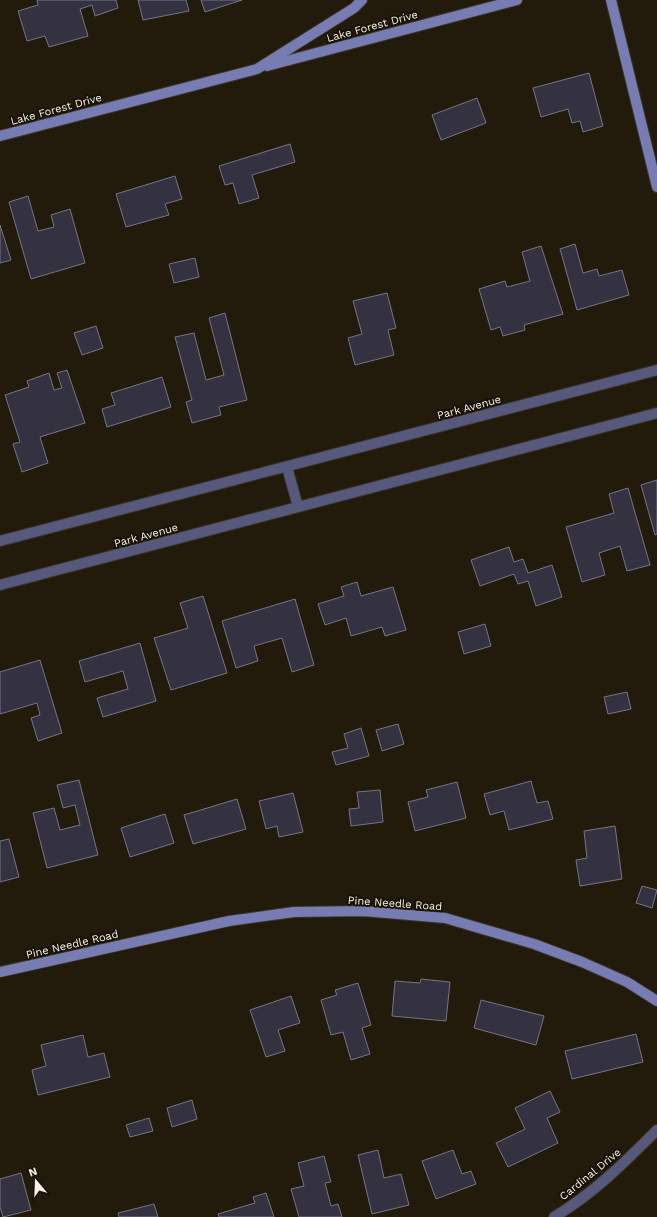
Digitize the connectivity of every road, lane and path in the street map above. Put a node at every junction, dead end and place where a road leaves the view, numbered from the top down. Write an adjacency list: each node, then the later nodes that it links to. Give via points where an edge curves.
1 (362, 0): 4 (street, Lake Forest Drive, via 354,8)
2 (517, 0): 4 (street, Lake Forest Drive)
3 (611, 0): 6 (street)
4 (257, 69): 5 (street, Lake Forest Drive)
5 (0, 136)
6 (657, 187)
7 (657, 370): 9 (street, Park Avenue)
8 (657, 413): 10 (street, Park Avenue)
9 (287, 467): 10 (street); 11 (street, Park Avenue)
10 (298, 507): 12 (street, Park Avenue)
11 (0, 541)
12 (0, 585)
13 (0, 972): 14 (street, Pine Needle Road, via 229,921 294,912 363,911 445,918 534,944 626,982)
14 (657, 1001)
15 (657, 1130): 16 (street, Cardinal Drive, via 618,1170)
16 (554, 1217)

